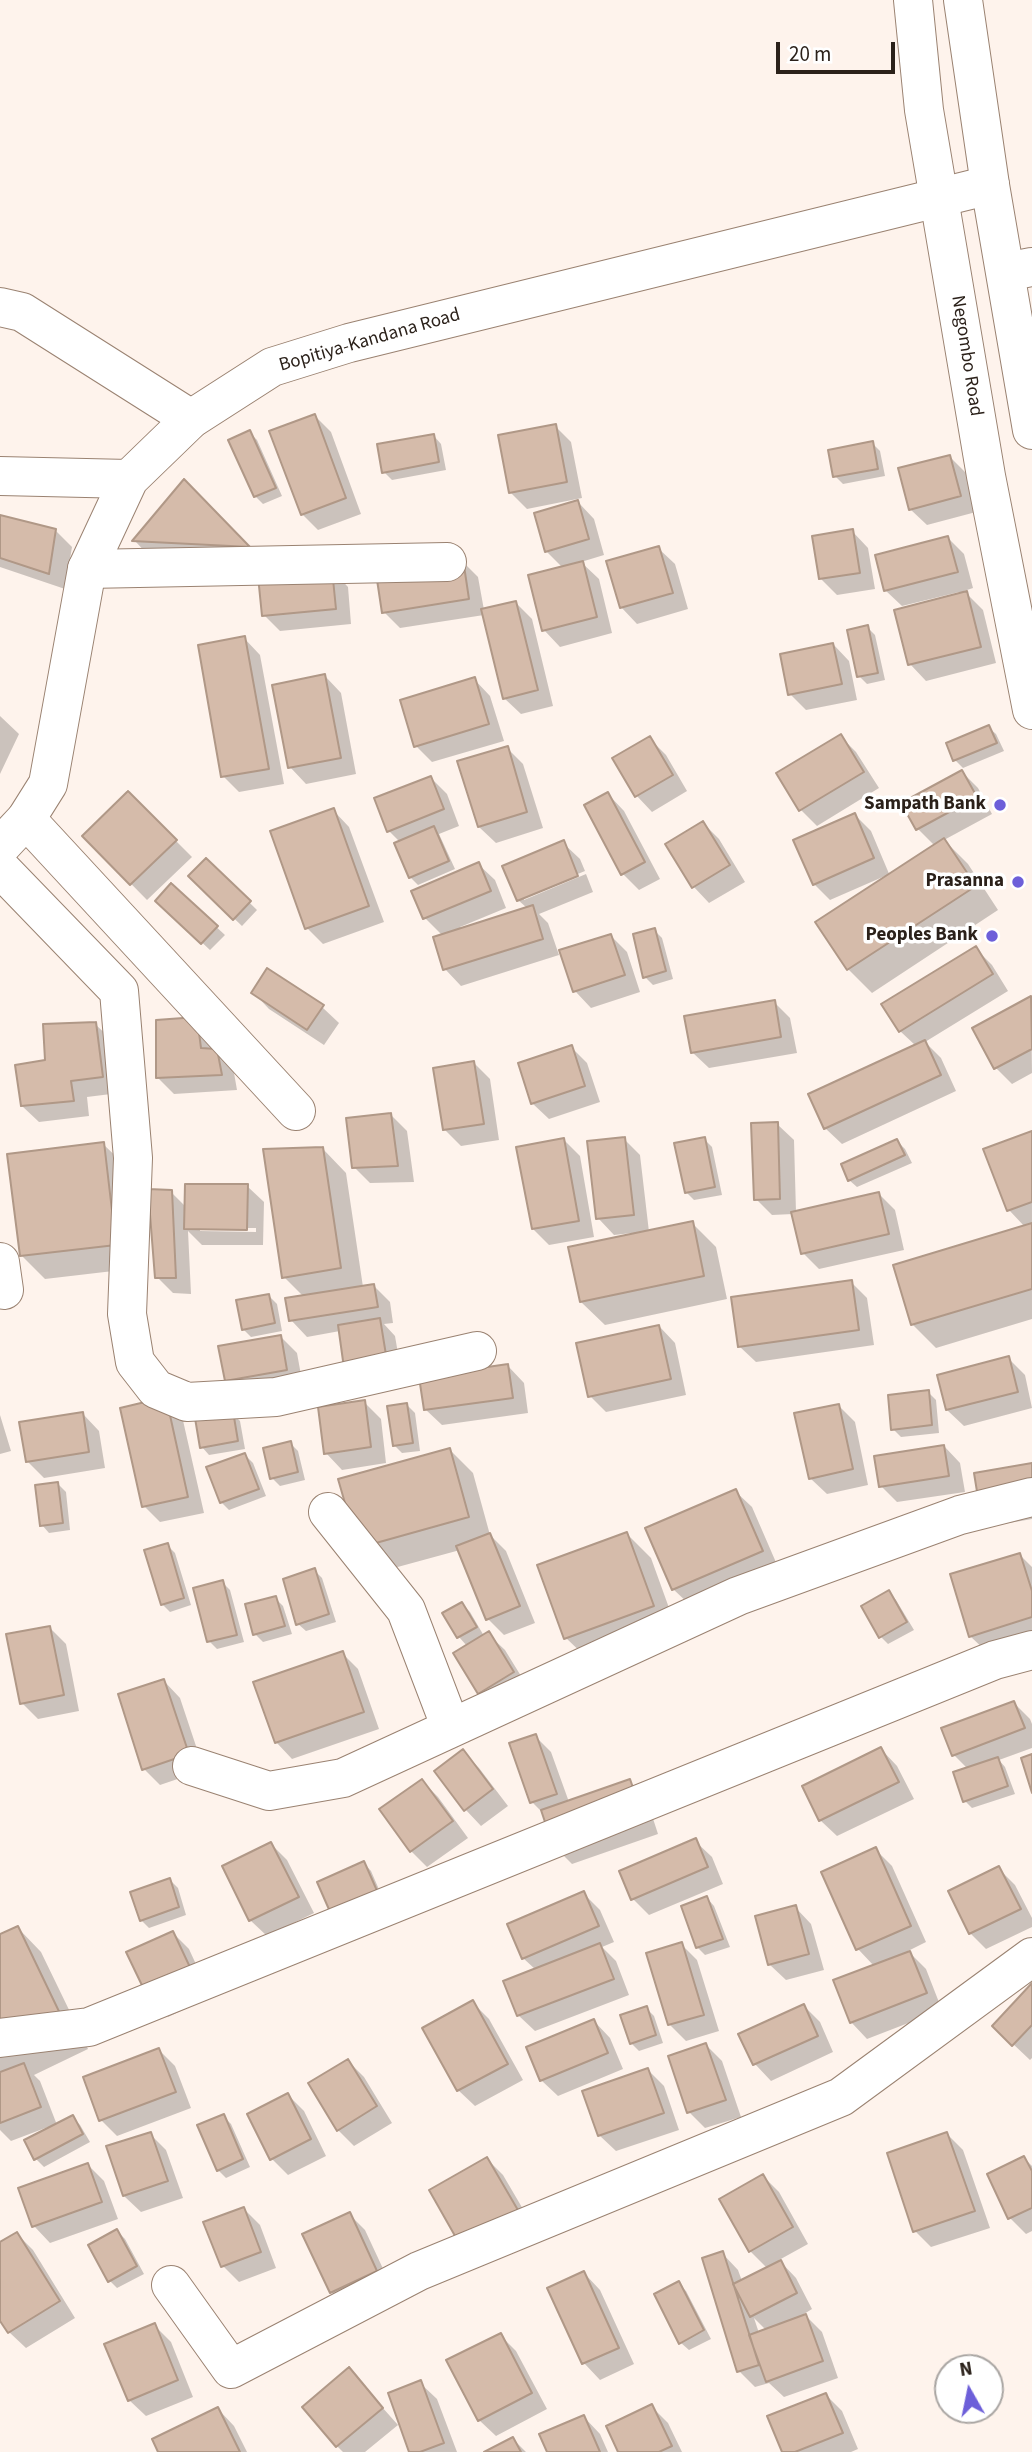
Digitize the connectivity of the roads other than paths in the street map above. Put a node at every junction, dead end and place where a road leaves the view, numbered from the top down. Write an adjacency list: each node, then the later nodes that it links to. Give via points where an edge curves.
1 (913, 0): 4 (main road, Negombo Road, via 924,110)
2 (963, 0): 3 (main road)
3 (990, 185): 4 (main road, Bopitiya-Kandana Road); 5 (main road)
4 (940, 196): 7 (main road, Bopitiya-Kandana Road, via 349,343 272,368); 13 (main road, Negombo Road, via 986,476)
5 (1019, 269): 8 (main road)
6 (0, 307): 7 (main road, via 22,312)
7 (191, 419): 10 (main road, Bopitiya-Kandana Road)
8 (1032, 430)
9 (0, 476): 10 (main road)
10 (129, 480): 12 (main road, Bopitiya-Kandana Road)
11 (447, 562): 12 (main road)
12 (88, 569): 14 (main road, Bopitiya-Kandana Road, via 48,783)
13 (1032, 710)
14 (26, 819): 15 (main road, Bopitiya-Kandana Road); 17 (main road)
15 (0, 847)
16 (0, 868): 18 (main road, via 119,991 133,1158 127,1314 135,1362 156,1389 187,1402 276,1397)
17 (296, 1111)
18 (477, 1351)
19 (1032, 1497): 22 (main road, via 960,1515 738,1596)
20 (328, 1512): 22 (main road, via 406,1610)
21 (1032, 1650): 25 (main road, via 995,1660 89,2026)
22 (451, 1728): 23 (main road, via 343,1778 269,1791)
23 (192, 1766)
24 (1032, 1956): 26 (main road, via 841,2097 419,2271 231,2369)
25 (0, 2038)
26 (172, 2285)

